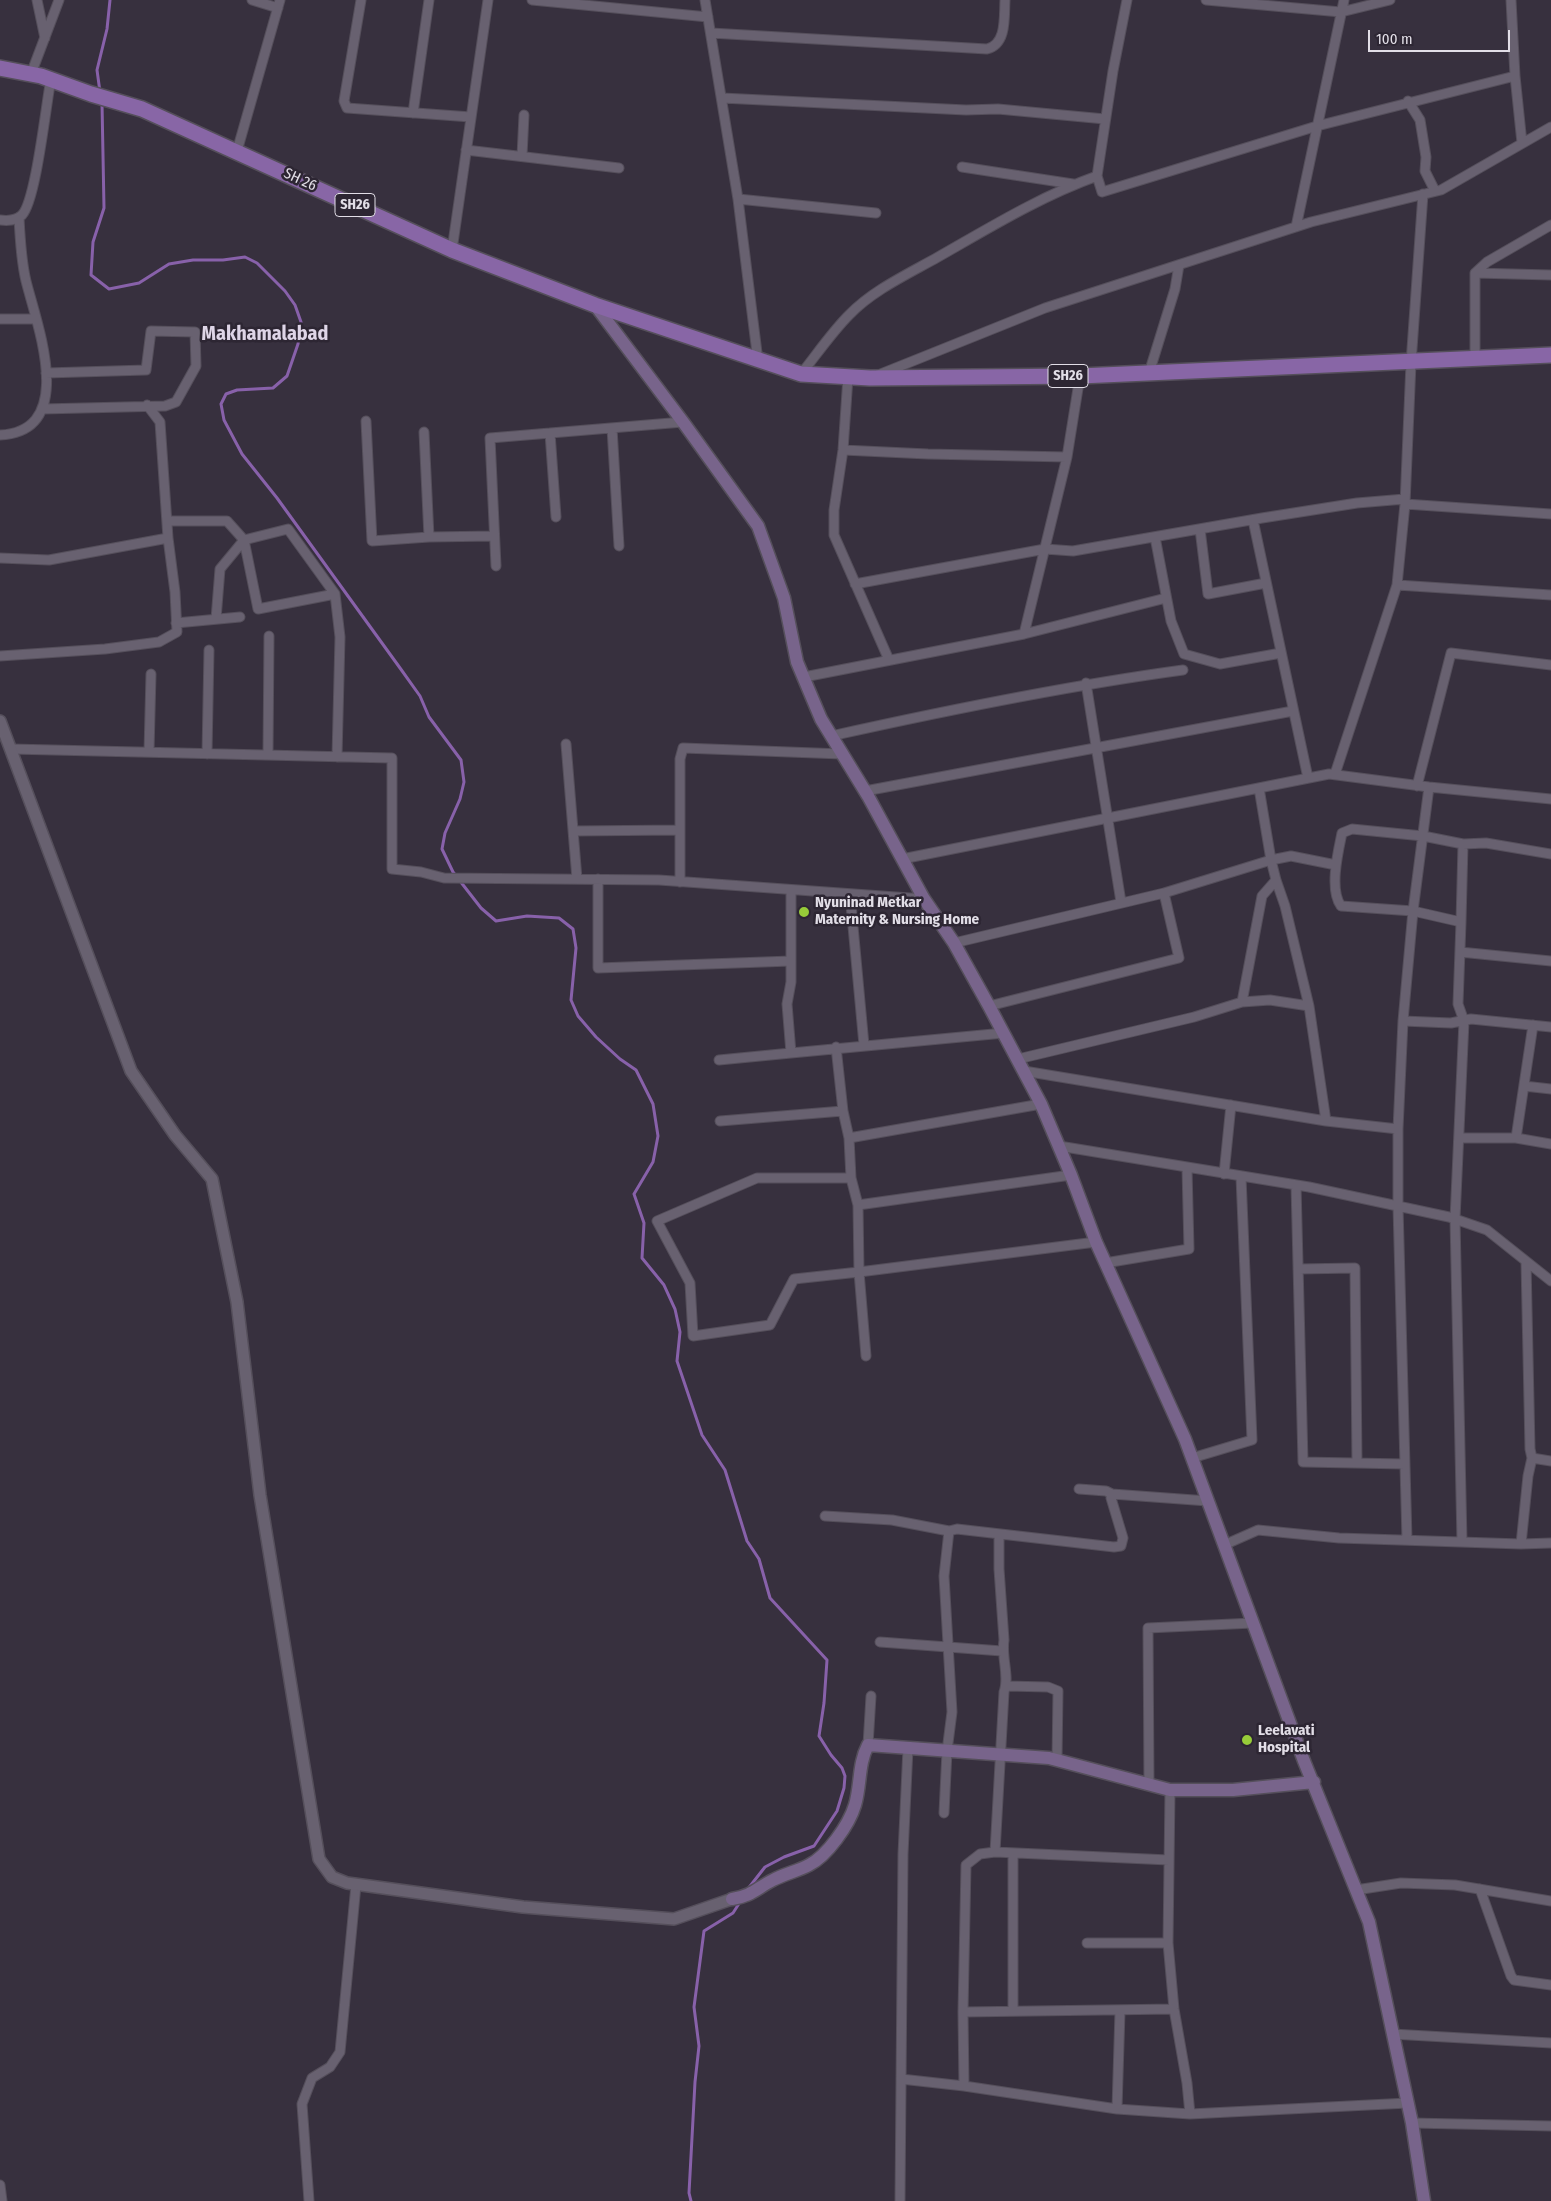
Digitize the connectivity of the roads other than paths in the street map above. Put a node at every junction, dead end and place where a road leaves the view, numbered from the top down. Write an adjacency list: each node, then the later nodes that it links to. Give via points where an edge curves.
1 (37, 0): 20 (street)
2 (59, 0): 20 (street)
3 (252, 0): 16 (street)
4 (361, 0): 27 (street, via 344,101 347,108)
5 (429, 0): 27 (street)
6 (488, 0): 29 (street)
7 (532, 0): 18 (street)
8 (706, 0): 18 (street)
9 (1005, 0): 19 (street, via 1003,32 999,42 986,49)
10 (1127, 0): 30 (street)
11 (1206, 0): 15 (street)
12 (1344, 0): 17 (street)
13 (1390, 0): 17 (street)
14 (1511, 0): 23 (street)
15 (1287, 3): 17 (street)
16 (279, 4): 35 (street)
17 (1342, 12): 31 (street)
18 (708, 17): 19 (street)
19 (711, 33): 25 (street)
20 (45, 38): 22 (street)
21 (0, 68): 22 (main road, SH 26 / SH26)
22 (31, 74): 24 (main road, SH 26 / SH26)
23 (1515, 76): 26 (street); 33 (street)
24 (51, 79): 35 (main road, SH 26 / SH26, via 142,109); 45 (street, via 33,186 28,203)
25 (722, 98): 30 (street, via 998,109); 43 (street)
26 (1408, 101): 31 (street); 41 (street, via 1420,120 1425,171)
27 (413, 113): 29 (street)
28 (524, 115): 36 (street)
29 (471, 117): 34 (street)
30 (1105, 119): 39 (street)
31 (1318, 126): 39 (street, via 1102,192); 48 (street)
32 (1551, 127): 33 (street)
33 (1522, 144): 41 (street)
34 (466, 150): 36 (street); 49 (street)
35 (237, 152): 49 (main road, SH 26 / SH26)
36 (522, 156): 38 (street)
37 (962, 167): 40 (street)
38 (619, 168)
39 (1097, 176): 40 (street)
40 (1074, 184): 62 (street, via 1005,219 865,301 849,315)
41 (1434, 191): 42 (street)
42 (1424, 194): 48 (street); 59 (street)
43 (738, 199): 44 (street); 58 (street)
44 (876, 212)
45 (18, 217): 46 (street); 55 (street, via 25,279)
46 (0, 220)
47 (1551, 225): 51 (street, via 1487,262)
48 (1296, 227): 50 (street)
49 (452, 250): 53 (main road, SH 26 / SH26)
50 (1179, 265): 61 (street, via 1175,289); 65 (street, via 1045,308)
51 (1475, 273): 52 (street); 57 (street)
52 (1551, 275)
53 (596, 305): 58 (main road, SH26); 69 (main road)
54 (0, 319): 55 (street)
55 (36, 319): 60 (street, via 43,343)
56 (1551, 355): 57 (main road, SH26)
57 (1475, 358): 59 (main road, SH26)
58 (758, 361): 62 (main road, SH26)
59 (1410, 363): 61 (main road, SH26); 76 (street)
60 (46, 373): 66 (street, via 146,370 151,331 195,332 196,366 176,402); 67 (street)
61 (1149, 373): 63 (main road, SH26)
62 (801, 374): 64 (main road, SH26)
63 (1080, 376): 65 (main road, SH26); 75 (street)
64 (848, 377): 65 (main road, SH26); 74 (street)
65 (870, 378)
66 (147, 406): 67 (street); 80 (street, via 160,422)
67 (42, 409): 73 (street, via 38,417 20,432)
68 (366, 421): 83 (street, via 372,541)
69 (683, 422): 70 (street); 109 (main road, via 758,526 784,598)
70 (612, 428): 72 (street); 87 (street)
71 (424, 432): 83 (street)
72 (550, 433): 78 (street); 82 (street, via 490,438)
73 (0, 435)
74 (843, 450): 75 (street); 92 (street, via 834,510 834,536)
75 (1067, 457): 88 (street)
76 (1405, 502): 77 (street); 79 (street, via 1357,503); 93 (street)
77 (1551, 514)
78 (556, 517)
79 (1253, 520): 81 (street); 91 (street)
80 (167, 521): 85 (street); 86 (street, via 227,521)
81 (1200, 529): 84 (street); 91 (street, via 1208,594)
82 (494, 536): 83 (street); 90 (street)
83 (429, 537)
84 (1154, 537): 88 (street, via 1072,551); 96 (street)
85 (168, 538): 89 (street, via 49,560); 99 (street)
86 (244, 540): 94 (street, via 288,529); 94 (street, via 258,609); 98 (street, via 220,569)
87 (619, 546)
88 (1045, 548): 92 (street); 100 (street)
89 (0, 558)
90 (496, 566)
91 (1266, 583): 103 (street)
92 (855, 584): 105 (street)
93 (1397, 585): 95 (street); 122 (street)
94 (335, 594): 121 (street, via 340,637)
95 (1551, 595)
96 (1166, 598): 100 (street); 103 (street, via 1184,654 1220,664)
97 (240, 617): 98 (street)
98 (216, 619): 99 (street)
99 (176, 623): 104 (street, via 177,632 159,642)
100 (1024, 634): 105 (street)
101 (269, 636): 120 (street)
102 (209, 650): 118 (street)
103 (1281, 653): 111 (street)
104 (0, 656)
105 (889, 660): 109 (street)
106 (1551, 665): 124 (street, via 1451,653)
107 (1184, 670): 110 (street)
108 (151, 674): 117 (street)
109 (804, 677): 113 (main road)
110 (1086, 683): 113 (street); 115 (street)
111 (1294, 711): 115 (street); 123 (street)
112 (1, 727): 116 (street)
113 (831, 736): 119 (main road)
114 (566, 744): 131 (street)
115 (1096, 748): 127 (street); 129 (street)
116 (11, 749): 117 (street); 229 (street, via 131,1071 175,1135 212,1179 237,1302 260,1495 319,1859 332,1876)
117 (149, 752): 118 (street)
118 (207, 754): 120 (street)
119 (842, 754): 127 (main road); 130 (street, via 683,748)
120 (268, 755): 121 (street)
121 (336, 757): 138 (street, via 392,758 392,869 444,878)
122 (1335, 774): 123 (street); 124 (street)
123 (1308, 778): 126 (street)
124 (1417, 786): 125 (street)
125 (1429, 787): 128 (street); 132 (street)
126 (1259, 788): 129 (street); 136 (street)
127 (865, 791): 135 (main road)
128 (1551, 799)
129 (1107, 818): 135 (street); 146 (street)
130 (679, 830): 131 (street); 141 (street)
131 (573, 831): 138 (street)
132 (1423, 836): 133 (street); 137 (street, via 1352,829 1342,834); 147 (street)
133 (1462, 844): 134 (street, via 1486,843); 148 (street)
134 (1551, 854)
135 (902, 858): 145 (main road)
136 (1271, 860): 137 (street, via 1291,856); 140 (street); 143 (street)
137 (1336, 865): 147 (street, via 1337,900 1341,906)
138 (577, 879): 139 (street)
139 (598, 879): 141 (street); 151 (street, via 598,968)
140 (1276, 880): 153 (street, via 1262,896); 155 (street)
141 (680, 882): 142 (street)
142 (791, 890): 144 (street); 151 (street)
143 (1164, 893): 146 (street); 154 (street, via 1179,958)
144 (850, 894): 145 (street); 161 (street)
145 (924, 899): 149 (main road)
146 (1121, 902): 149 (street)
147 (1413, 911): 148 (street); 156 (street)
148 (1461, 922): 150 (street)
149 (954, 943): 154 (main road)
150 (1460, 952): 152 (street); 157 (street, via 1458,1004)
151 (791, 961): 163 (street, via 787,1004)
152 (1551, 961)
153 (1242, 1002): 155 (street, via 1270,1000); 165 (street)
154 (989, 1006): 160 (main road)
155 (1310, 1006): 172 (street)
156 (1403, 1021): 157 (street); 173 (street)
157 (1464, 1021): 158 (street, via 1471,1019); 175 (street)
158 (1533, 1026): 159 (street); 166 (street)
159 (1551, 1028)
160 (1004, 1032): 161 (street); 165 (main road)
161 (864, 1045): 162 (street)
162 (836, 1047): 163 (street); 170 (street)
163 (791, 1053): 164 (street)
164 (719, 1060)
165 (1021, 1065): 168 (main road); 169 (street)
166 (1524, 1086): 167 (street); 176 (street)
167 (1551, 1089)
168 (1041, 1104): 174 (street); 178 (main road)
169 (1231, 1105): 172 (street); 180 (street)
170 (843, 1111): 171 (street); 174 (street)
171 (720, 1121)
172 (1326, 1121): 173 (street)
173 (1398, 1129): 186 (street)
174 (849, 1138): 183 (street)
175 (1459, 1138): 176 (street); 187 (street)
176 (1516, 1138): 177 (street)
177 (1551, 1144)
178 (1058, 1146): 179 (street); 181 (main road)
179 (1187, 1168): 180 (street); 190 (street, via 1189,1249)
180 (1224, 1174): 182 (street)
181 (1071, 1175): 185 (street); 188 (main road)
182 (1241, 1177): 184 (street); 195 (street, via 1252,1440)
183 (852, 1178): 185 (street); 192 (street, via 757,1178 657,1221 690,1283 693,1336 770,1325 794,1279)
184 (1296, 1185): 186 (street); 191 (street)
185 (858, 1205): 192 (street)
186 (1398, 1206): 187 (street); 199 (street)
187 (1455, 1219): 189 (street, via 1487,1230); 207 (street)
188 (1096, 1242): 190 (main road); 192 (street)
189 (1526, 1262): 193 (street); 196 (street)
190 (1105, 1263): 195 (main road)
191 (1298, 1269): 198 (street, via 1304,1462); 198 (street, via 1355,1268)
192 (859, 1272): 194 (street)
193 (1551, 1280)
194 (866, 1356)
195 (1192, 1458): 202 (main road)
196 (1532, 1458): 197 (street); 209 (street)
197 (1551, 1460)
198 (1358, 1463): 199 (street)
199 (1405, 1464): 206 (street)
200 (1079, 1489): 201 (street)
201 (1112, 1494): 202 (street); 205 (street, via 1123,1538 1121,1546 1114,1548)
202 (1208, 1501): 210 (main road)
203 (825, 1516): 204 (street, via 892,1520)
204 (949, 1531): 205 (street); 213 (street, via 944,1576)
205 (1000, 1534): 214 (street)
206 (1407, 1540): 207 (street); 210 (street, via 1339,1538 1258,1530)
207 (1462, 1542): 209 (street)
208 (1551, 1543): 209 (street)
209 (1521, 1544)
210 (1224, 1545): 211 (main road)
211 (1253, 1623): 222 (main road); 223 (street, via 1148,1628)
212 (880, 1642): 213 (street)
213 (948, 1648): 214 (street); 219 (street, via 952,1712)
214 (1002, 1651): 215 (street)
215 (1007, 1686): 220 (street); 221 (street, via 1048,1687 1058,1692)
216 (871, 1696): 217 (street)
217 (868, 1746): 218 (main road); 232 (main road, via 862,1756 855,1806 840,1834 823,1855 810,1865 779,1876 746,1897)
218 (908, 1748): 219 (main road); 243 (street, via 903,1854)
219 (947, 1751): 220 (main road); 225 (street)
220 (1000, 1755): 221 (main road); 226 (street)
221 (1057, 1760): 223 (main road)
222 (1314, 1782): 224 (main road, via 1233,1790); 231 (main road)
223 (1149, 1784): 224 (main road)
224 (1170, 1790): 228 (street)
225 (944, 1813)
226 (996, 1852): 227 (street); 240 (street, via 980,1854 966,1865)
227 (1013, 1854): 228 (street); 238 (street)
228 (1168, 1860): 235 (street)
229 (356, 1885): 232 (street, via 523,1906 674,1919); 252 (street, via 340,2052 330,2067 312,2078 302,2104)
230 (1480, 1889): 231 (street, via 1401,1883); 233 (street); 236 (street, via 1511,1976 1514,1980)
231 (1356, 1890): 241 (main road, via 1369,1922)
232 (732, 1899)
233 (1551, 1901)
234 (1087, 1943): 235 (street)
235 (1168, 1943): 237 (street)
236 (1551, 1985)
237 (1174, 2009): 239 (street); 247 (street, via 1188,2083)
238 (1013, 2010): 239 (street); 240 (street)
239 (1120, 2011): 246 (street)
240 (963, 2012): 244 (street)
241 (1392, 2034): 242 (street); 245 (main road)
242 (1551, 2043)
243 (901, 2079): 244 (street); 253 (street)
244 (964, 2086): 246 (street)
245 (1408, 2103): 247 (street); 248 (main road)
246 (1117, 2109): 247 (street)
247 (1190, 2114)
248 (1412, 2123): 249 (street); 254 (main road)
249 (1551, 2126)
250 (0, 2184): 251 (street)
251 (2, 2201)
252 (309, 2201)
253 (900, 2201)
254 (1424, 2201)

